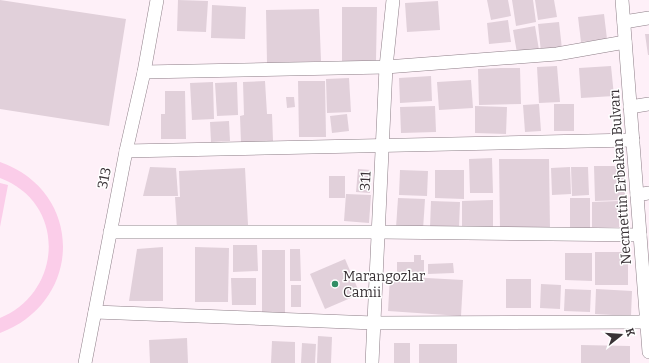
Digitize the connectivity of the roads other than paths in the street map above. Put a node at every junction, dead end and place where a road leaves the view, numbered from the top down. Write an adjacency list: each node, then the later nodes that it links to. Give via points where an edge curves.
1 (157, 0): 8 (street, 313)
2 (393, 0): 7 (street, 311)
3 (622, 0): 5 (street, Necmettin Erbakan Bulvarı)
4 (649, 18): 5 (street)
5 (624, 22): 6 (street, Necmettin Erbakan Bulvarı)
6 (625, 42): 7 (street, via 557,54); 10 (street, Necmettin Erbakan Bulvarı)
7 (386, 67): 8 (street); 12 (street, 311)
8 (144, 72): 13 (street, 313)
9 (649, 104): 10 (street)
10 (630, 107): 11 (street, Necmettin Erbakan Bulvarı)
11 (633, 140): 12 (street); 14 (street, Necmettin Erbakan Bulvarı)
12 (383, 146): 13 (street); 16 (street, 311)
13 (126, 151): 15 (street, 313)
14 (643, 194): 17 (street, Necmettin Erbakan Bulvarı)
15 (110, 232): 16 (street); 19 (street, 313)
16 (378, 232): 17 (street); 21 (street, 311)
17 (640, 236): 18 (street, Necmettin Erbakan Bulvarı)
18 (646, 268): 20 (street, Necmettin Erbakan Bulvarı)
19 (95, 312): 21 (street); 23 (street, 313)
20 (647, 322): 21 (street); 22 (street, Necmettin Erbakan Bulvarı)
21 (374, 323): 24 (street, 311)
22 (649, 352)
23 (85, 363)
24 (372, 363)

